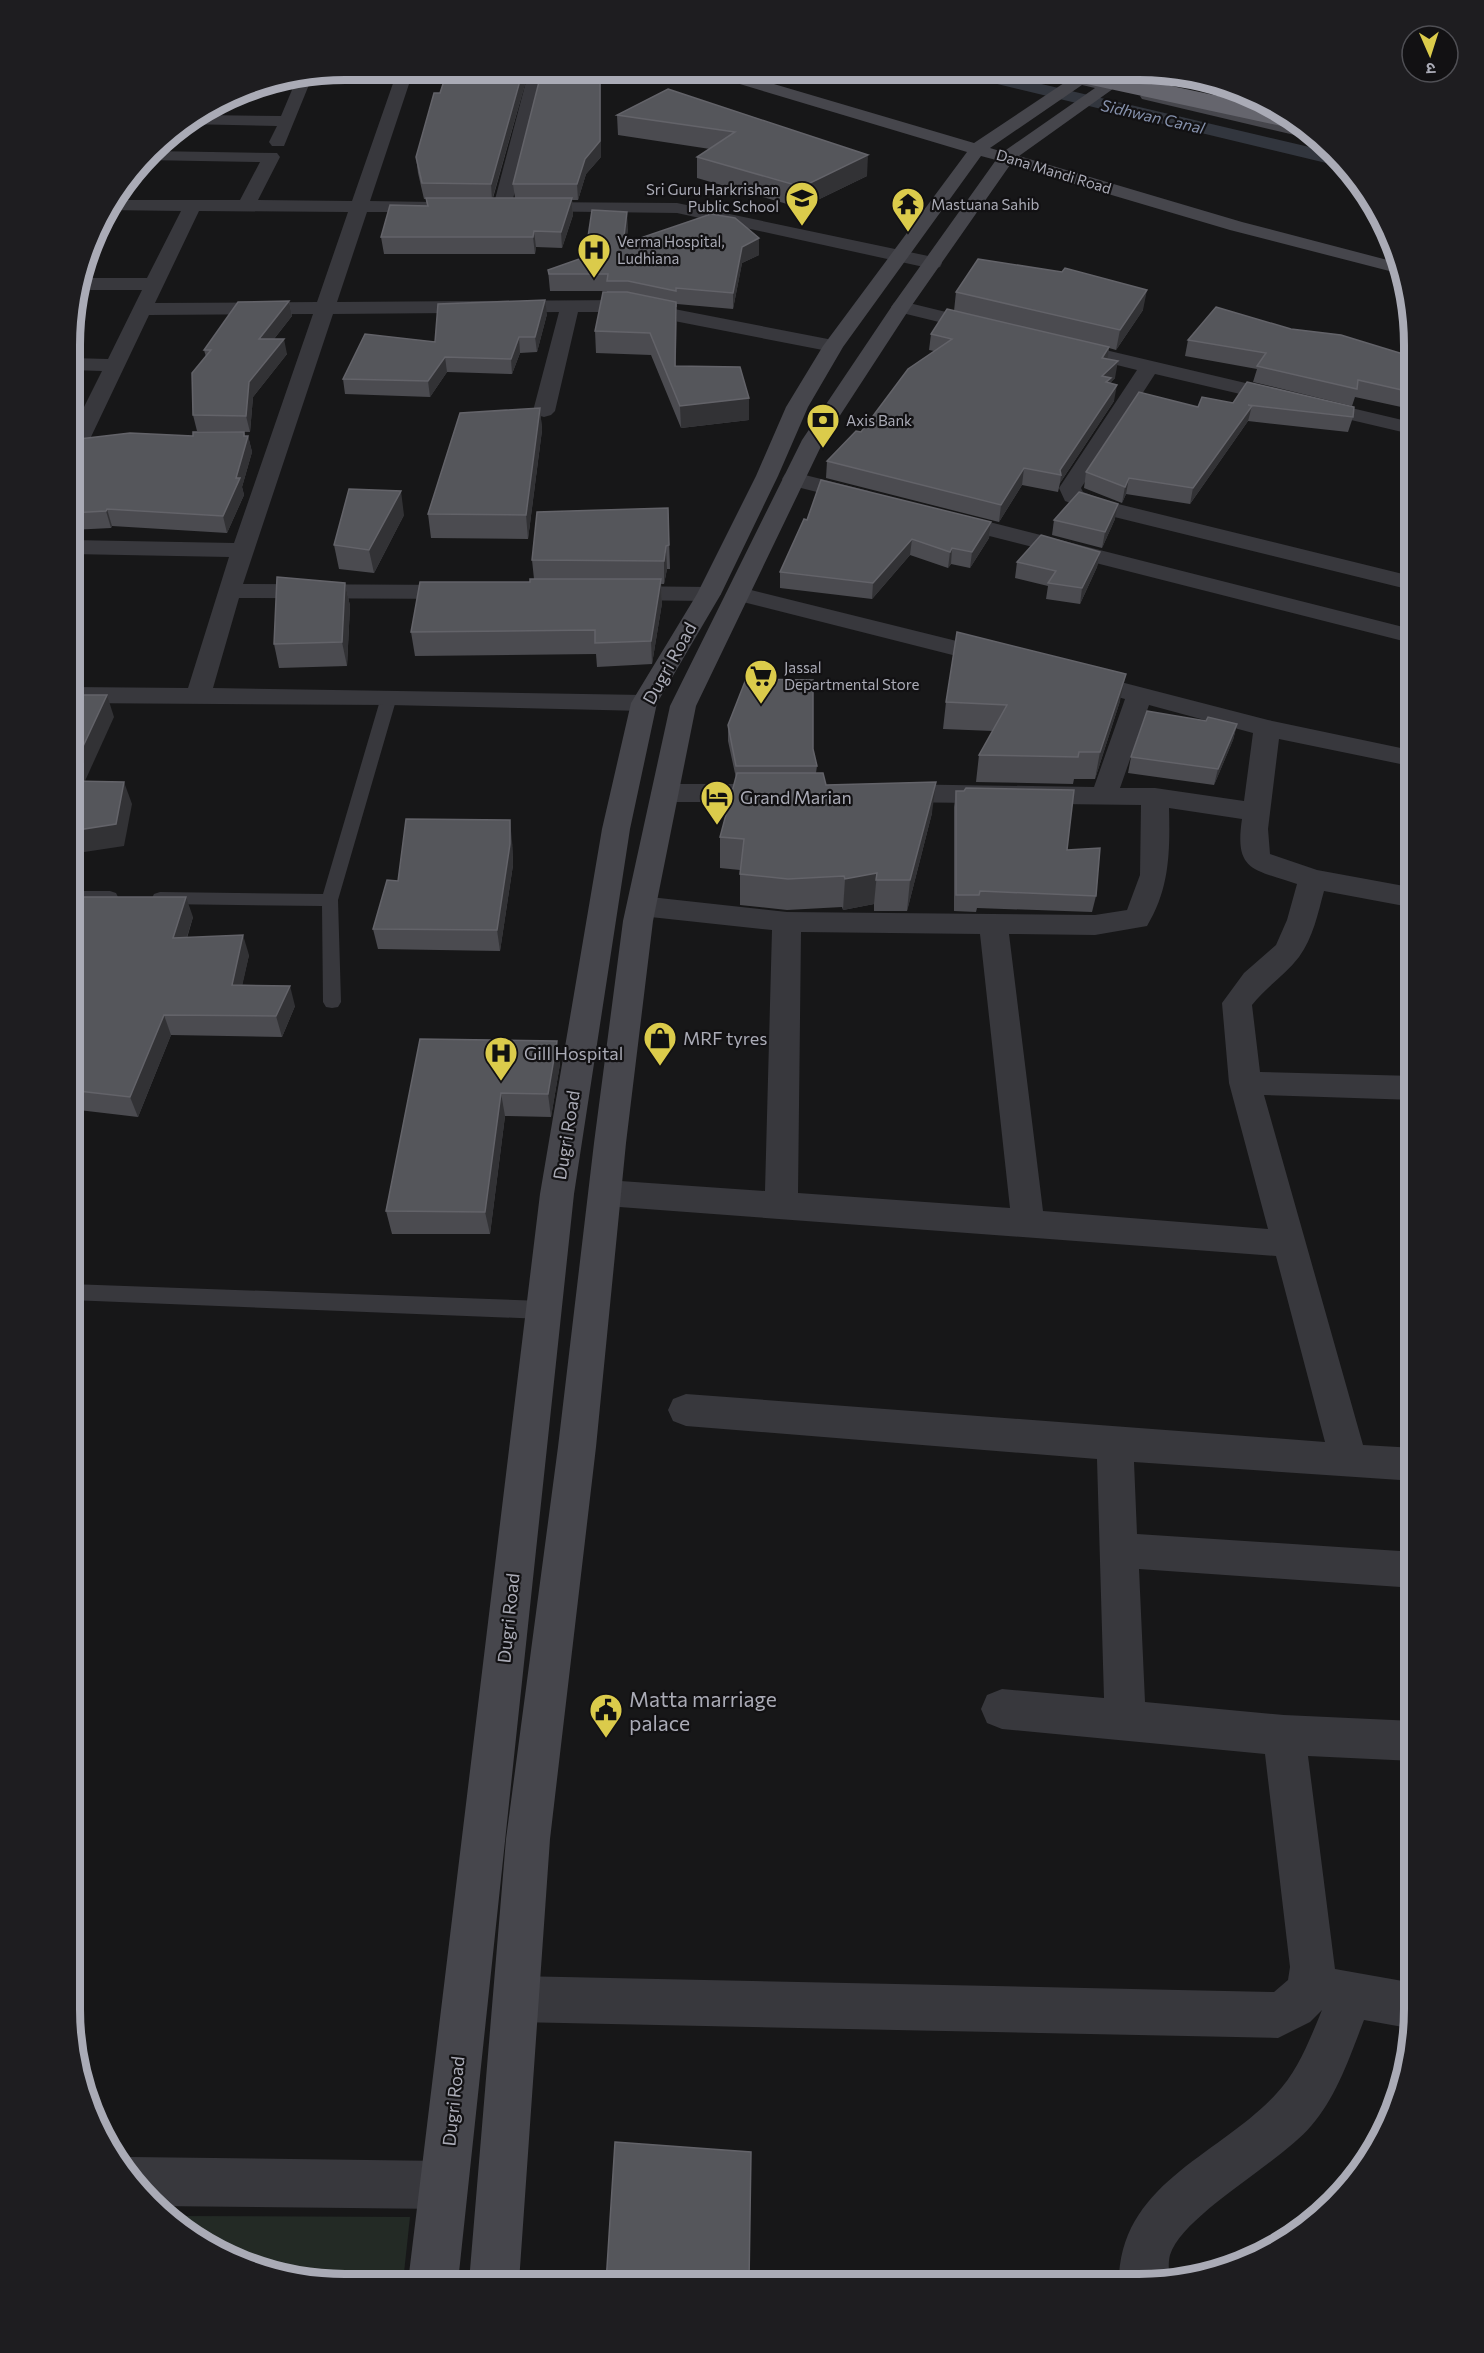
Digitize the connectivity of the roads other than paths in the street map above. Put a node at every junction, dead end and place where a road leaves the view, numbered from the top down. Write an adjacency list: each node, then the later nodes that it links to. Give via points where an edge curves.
1 (402, 80): 24 (street)
2 (534, 80): 27 (street, via 496,207 677,208)
3 (746, 80): 17 (street, Dana Mandi Road)
4 (778, 80): 17 (street)
5 (1080, 80): 17 (street, Dugri Road)
6 (1091, 80): 11 (street)
7 (1106, 80): 13 (highway, bridge)
8 (1117, 80): 11 (street, Dugri Road)
9 (1171, 82): 12 (street)
10 (303, 83): 15 (street)
11 (1107, 87): 16 (street); 18 (street, Dugri Road)
12 (1238, 99)
13 (1274, 116)
14 (203, 120): 15 (street)
15 (287, 121): 20 (street)
16 (1297, 131)
17 (984, 144): 18 (street, Dana Mandi Road); 27 (street, Dugri Road)
18 (1013, 153): 26 (street); 28 (street, Dugri Road); 29 (street, Dana Mandi Road, via 1236,226)
19 (158, 156): 20 (street)
20 (271, 157): 23 (street)
21 (119, 205): 22 (street)
22 (192, 206): 23 (street); 31 (street)
23 (246, 206): 24 (street)
24 (359, 206): 25 (street); 33 (street)
25 (454, 207)
26 (1388, 253)
27 (897, 256): 28 (street); 38 (street, Dugri Road)
28 (933, 263): 34 (street, Dugri Road)
29 (1392, 266)
30 (87, 284): 31 (street)
31 (154, 284): 35 (street)
32 (570, 306): 33 (street); 38 (street, via 628,306); 42 (street)
33 (327, 308): 35 (street); 48 (street)
34 (901, 308): 36 (street); 49 (street, Dugri Road, via 813,440)
35 (142, 309): 40 (street)
36 (1003, 332)
37 (1048, 342): 41 (street)
38 (833, 346): 58 (street, Dugri Road, via 797,407)
39 (80, 364): 40 (street)
40 (115, 365): 44 (street)
41 (1150, 366): 43 (street); 54 (street, via 1077,476 1070,488 1073,496 1102,507)
42 (544, 411)
43 (1405, 427)
44 (80, 430)
45 (80, 439): 46 (street)
46 (102, 439)
47 (256, 441): 48 (street)
48 (280, 441): 53 (street)
49 (793, 479): 50 (street); 58 (street, Dugri Road)
50 (885, 502)
51 (920, 511): 59 (street)
52 (80, 547): 53 (street)
53 (243, 550): 55 (street)
54 (1405, 583)
55 (229, 591): 56 (street); 64 (street)
56 (486, 592)
57 (592, 593): 58 (street)
58 (724, 594): 60 (street); 66 (street, Dugri Road); 69 (street, Dugri Road, via 684,706)
59 (1405, 634)
60 (1014, 663)
61 (1060, 674): 62 (street)
62 (1140, 694): 67 (street); 72 (street)
63 (80, 695): 64 (street)
64 (198, 696): 65 (street)
65 (389, 697): 66 (street); 78 (lane)
66 (644, 703): 90 (street, Dugri Road, via 616,829 557,1194)
67 (1267, 728): 68 (street); 74 (street)
68 (1405, 757)
69 (665, 793): 70 (street); 79 (street, Dugri Road)
70 (804, 793)
71 (863, 793): 72 (street)
72 (1104, 796): 73 (street)
73 (1155, 797): 74 (street); 81 (street, via 1155,880 1149,901 1137,919 1095,925)
74 (1257, 812): 75 (street, via 1253,844 1260,861)
75 (1313, 879): 76 (street); 83 (street, via 1302,920 1288,950 1237,1003)
76 (1405, 896)
77 (80, 897): 78 (lane)
78 (330, 900): 82 (lane)
79 (641, 906): 80 (street); 85 (street, Dugri Road)
80 (787, 922): 81 (street); 86 (street)
81 (993, 924): 87 (street)
82 (332, 1002)
83 (1245, 1083): 84 (street); 88 (street)
84 (1405, 1088)
85 (606, 1193): 86 (street); 102 (street, Dugri Road, via 528,1839)
86 (781, 1205): 87 (street)
87 (1029, 1223): 88 (street)
88 (1290, 1244): 93 (street)
89 (80, 1292): 90 (lane)
90 (543, 1310): 105 (street, Dugri Road)
91 (686, 1410): 92 (street)
92 (1115, 1444): 93 (street); 95 (street)
93 (1349, 1461): 94 (street)
94 (1405, 1464)
95 (1119, 1550): 96 (street); 98 (street)
96 (1405, 1569)
97 (1002, 1709): 98 (street)
98 (1125, 1720): 99 (street)
99 (1284, 1735): 100 (street); 101 (street, via 1313,1967)
100 (1405, 1741)
101 (1331, 1991): 102 (street, via 1278,2015); 103 (street); 108 (street, via 1322,2066 1295,2109 1258,2144 1168,2213 1145,2252)
102 (516, 1999): 107 (street, Dugri Road)
103 (1405, 2004)
104 (143, 2181): 105 (street)
105 (444, 2186): 106 (street, Dugri Road)
106 (434, 2274)
107 (495, 2274)
108 (1144, 2274)

